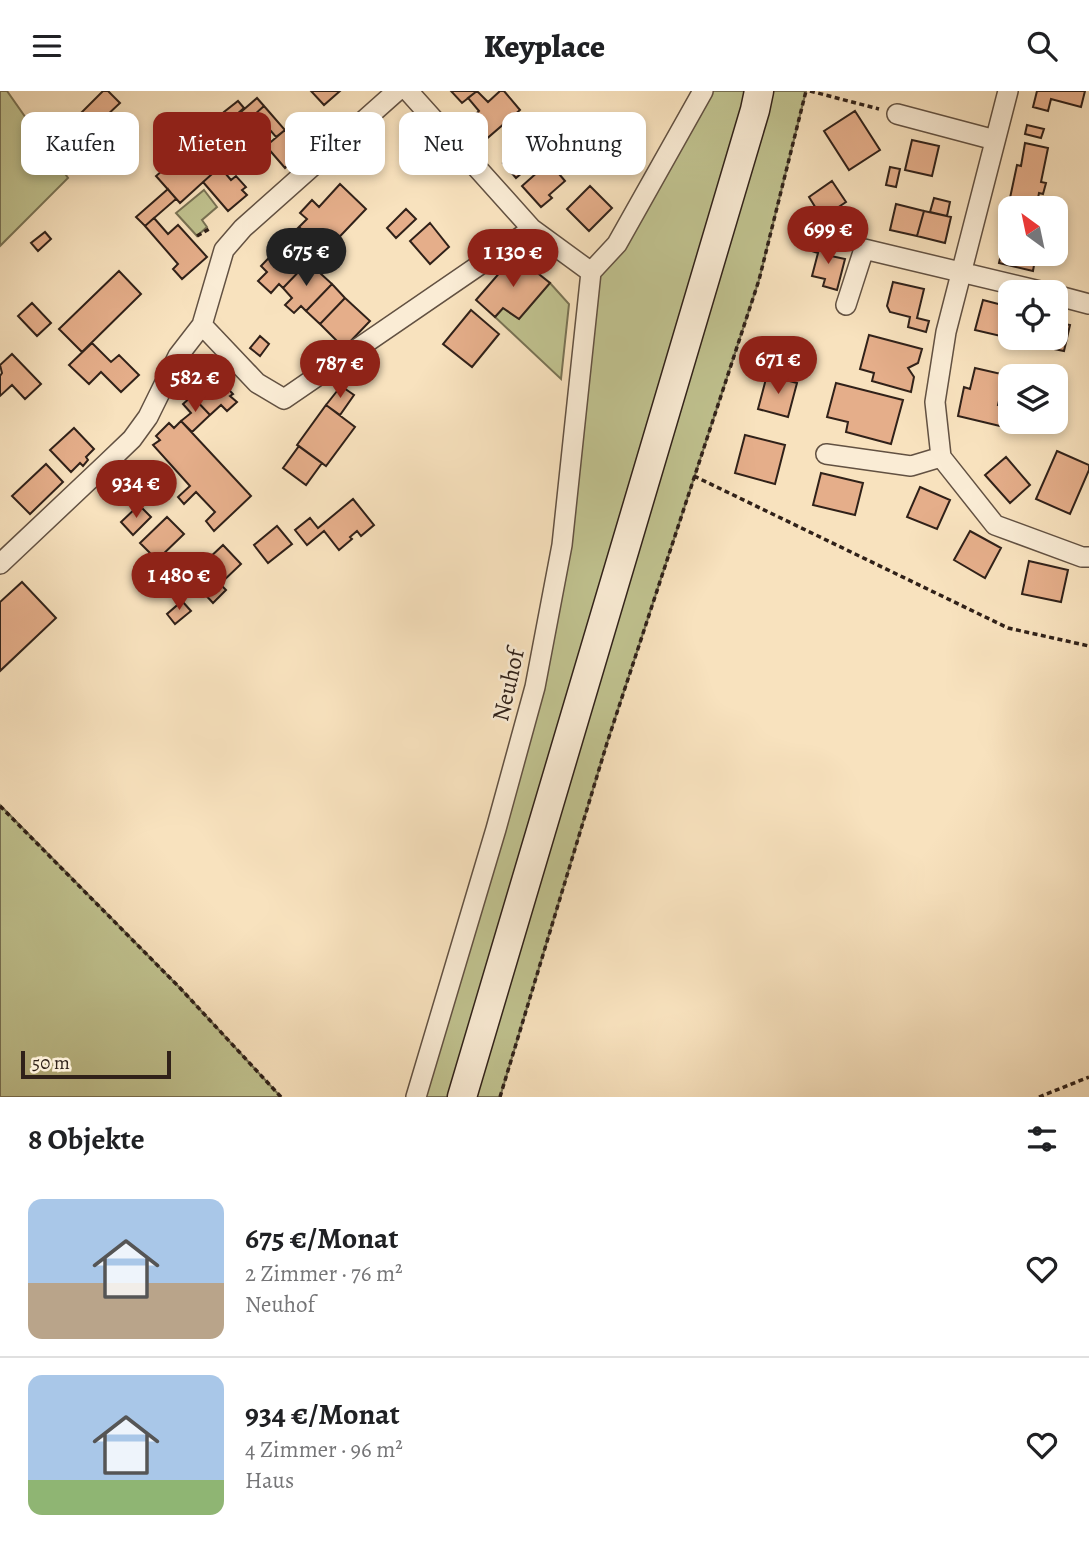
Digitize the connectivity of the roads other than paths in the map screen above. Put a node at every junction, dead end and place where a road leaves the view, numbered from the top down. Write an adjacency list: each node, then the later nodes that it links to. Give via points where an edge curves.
1 (397, 91): 15 (street, via 243,227 224,250)
2 (408, 91): 8 (street)
3 (702, 91): 10 (street, via 617,244)
4 (1008, 91): 7 (street)
5 (757, 100): 21 (main road)
6 (897, 114): 7 (street)
7 (995, 139): 9 (street)
8 (531, 229): 10 (street); 15 (street, via 284,399 257,383)
9 (962, 271): 11 (street); 14 (street, via 864,249); 17 (street, via 935,402)
10 (591, 272): 20 (street, Neuhof, via 562,545 535,687)
11 (998, 280)
12 (1068, 298): 13 (street)
13 (1089, 304)
14 (846, 305)
15 (202, 325): 19 (street, via 178,356 163,391 132,439)
16 (826, 454): 17 (street, via 911,466)
17 (941, 457): 18 (street, via 995,525)
18 (1089, 557)
19 (0, 564)
20 (416, 1097)
21 (462, 1097)

